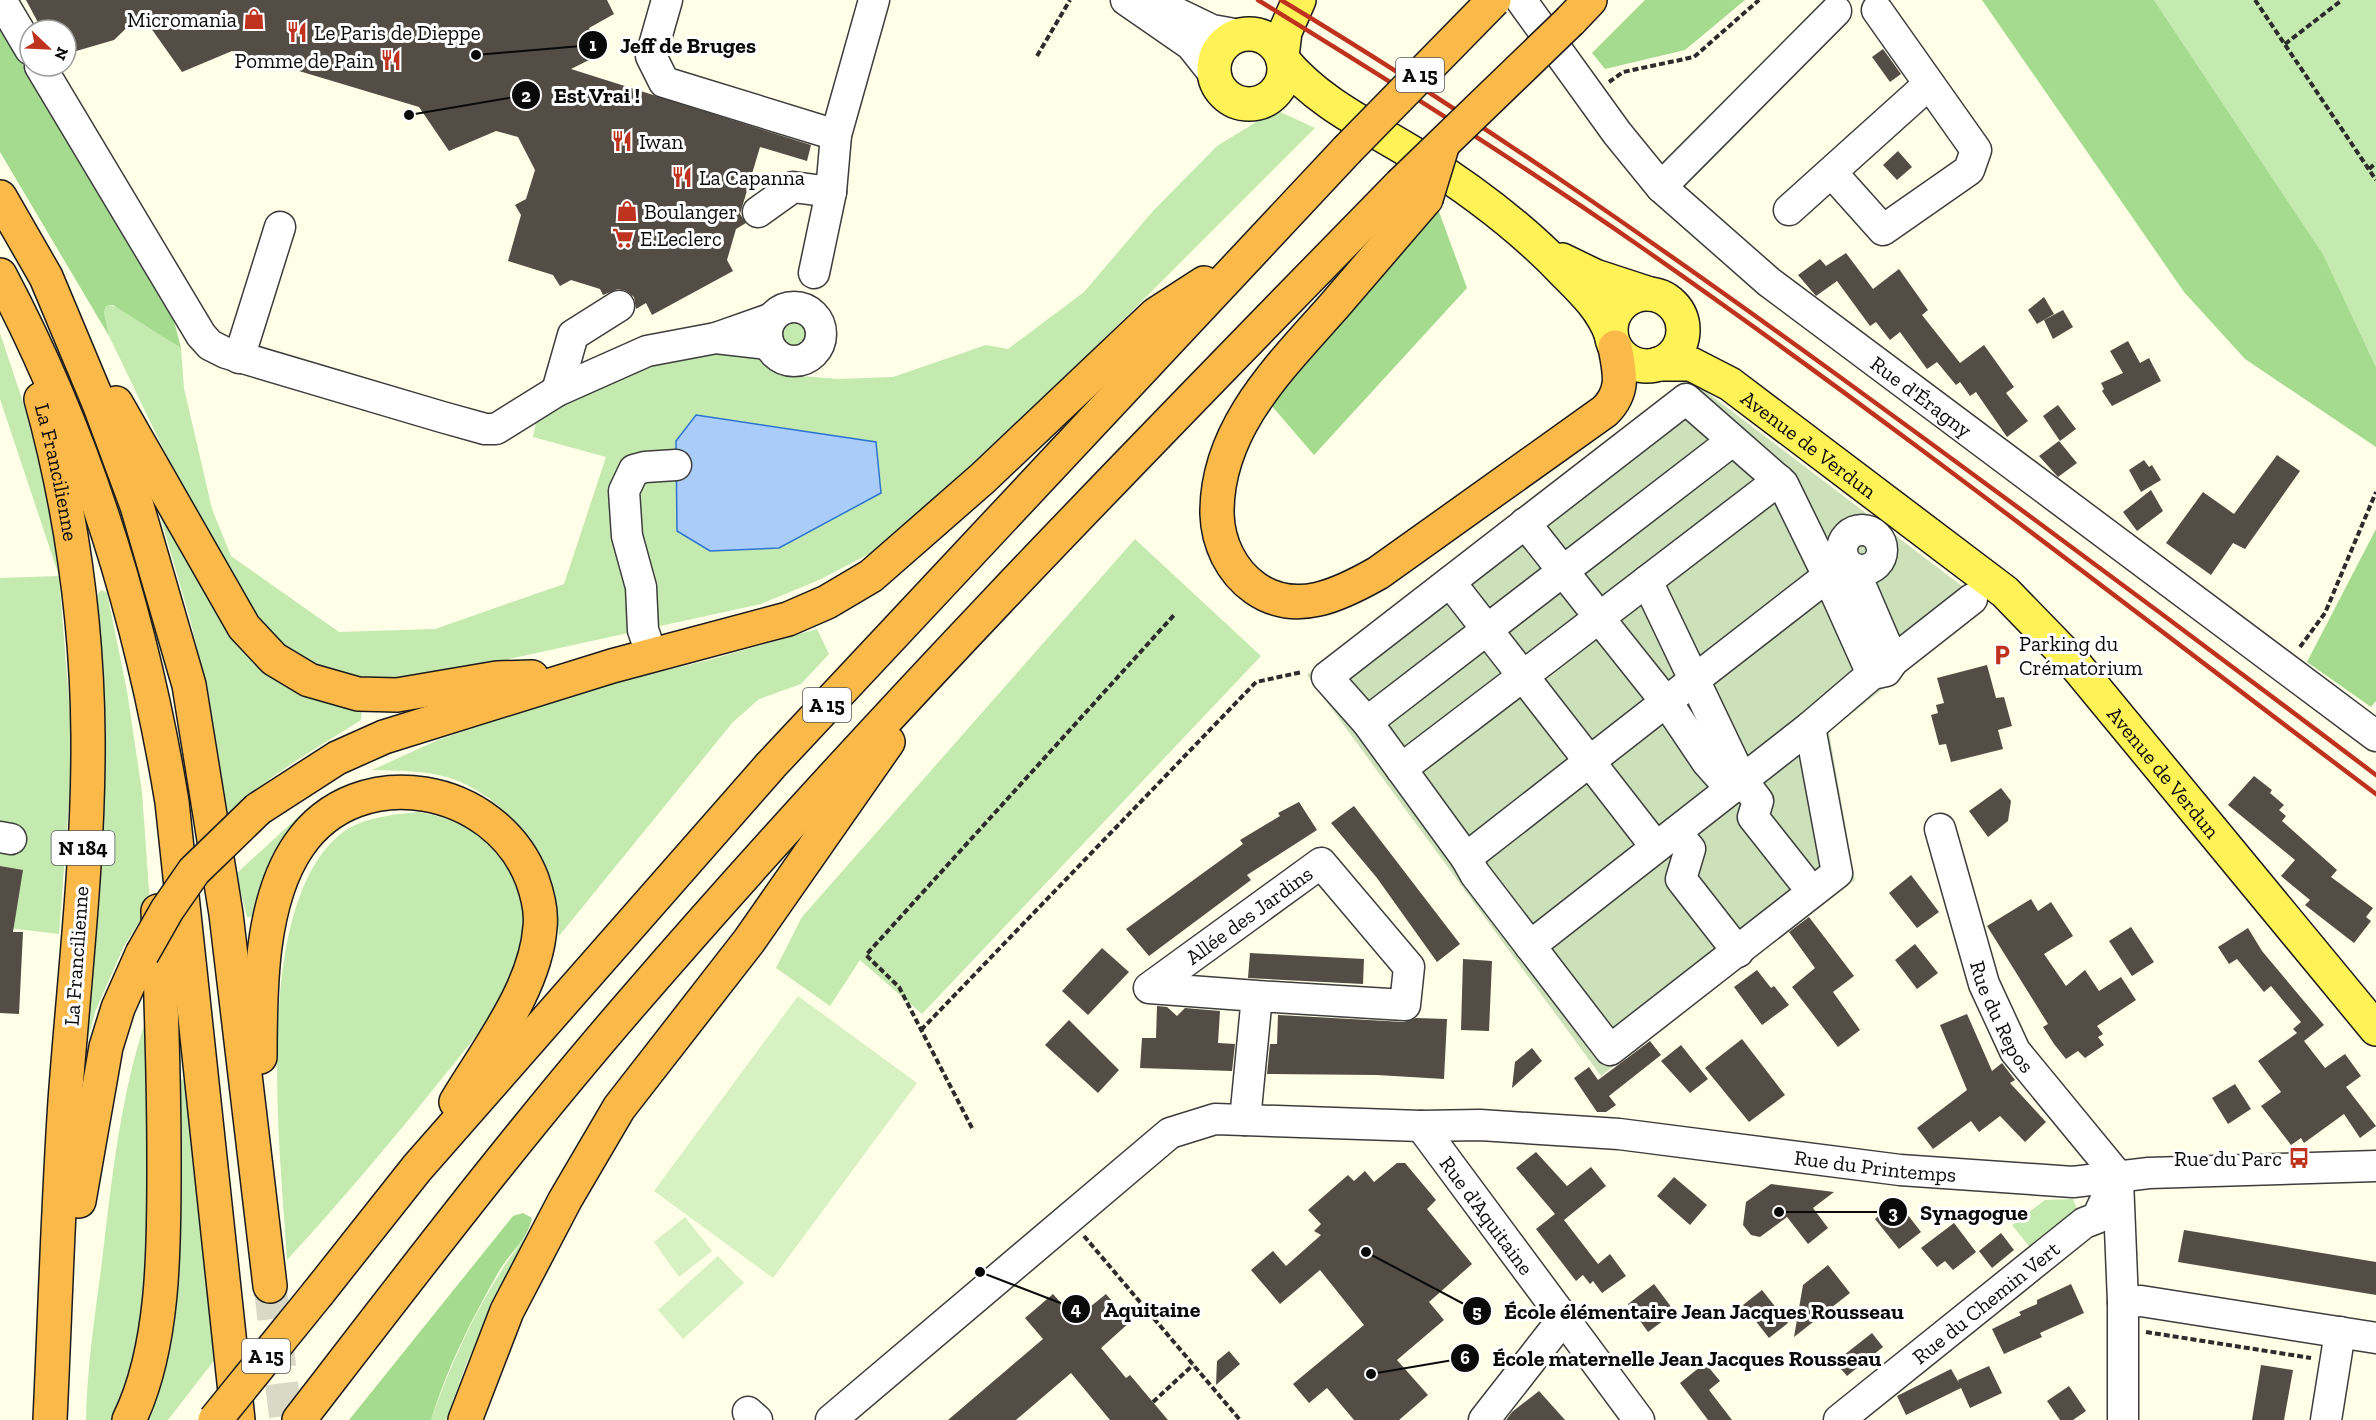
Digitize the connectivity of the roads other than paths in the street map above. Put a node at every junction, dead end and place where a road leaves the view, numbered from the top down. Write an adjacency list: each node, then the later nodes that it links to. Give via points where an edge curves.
1 (1, 0): 13 (street)
2 (667, 0): 20 (street, via 651,56 664,82)
3 (874, 0): 20 (street)
4 (1126, 0): 16 (street, via 1191,45)
5 (1151, 0): 14 (street, via 1212,30)
6 (1279, 0): 14 (main road, via 1263,23)
7 (1299, 0): 15 (main road, via 1285,32)
8 (1494, 0): 21 (highway, A 15, bridge)
9 (1521, 0): 23 (street, Rue d'Éragny)
10 (1880, 5): 11 (street, via 1870,16 1852,20); 18 (street)
11 (1833, 6): 23 (street)
12 (1580, 10): 25 (highway, A 15, bridge, via 1443,142)
13 (18, 29)
14 (1242, 35): 15 (main road, via 1267,39); 16 (main road, via 1221,48)
15 (1282, 58): 19 (main road, via 1285,71 1281,86); 21 (main road)
16 (1214, 74): 19 (main road, via 1219,88 1230,99 1245,105)
17 (47, 78): 42 (street, via 201,335 210,345)
18 (1929, 84): 22 (street); 22 (street, via 1976,150 1969,170 1883,230)
19 (1260, 103): 21 (main road, via 1290,103)
20 (836, 135): 24 (street)
21 (1354, 137): 30 (main road, via 1421,158); 31 (highway, A 15)
22 (1832, 173): 27 (street)
23 (1661, 187): 68 (street, Rue d'Éragny, via 1807,312)
24 (831, 192): 28 (street, via 793,187); 32 (street)
25 (1413, 192): 41 (highway, via 1275,374 1235,433 1223,460 1217,524 1229,560 1256,588 1290,601 1308,602 1344,592 1378,573 1605,411 1621,385); 59 (highway, A 15, via 1161,429)
26 (0, 197): 34 (highway)
27 (1789, 210)
28 (758, 212)
29 (280, 227): 42 (street)
30 (1543, 250): 36 (main road, via 1595,276); 41 (main road, via 1587,296 1605,320)
31 (1248, 254): 60 (highway, via 1156,314 983,478 871,576 828,602 788,619); 84 (highway, A 15, via 771,765)
32 (814, 273): 39 (street); 40 (street)
33 (0, 275): 57 (highway, via 36,342 83,455)
34 (46, 277): 62 (highway, via 244,627 274,659 309,680 358,694 397,695 497,678); 71 (highway, via 137,506 189,685)
35 (0, 287): 90 (highway, La Francilienne / N 184, via 35,380 56,454 75,560 86,671 86,800 65,1103)
36 (1650, 294): 38 (main road, via 1669,301); 41 (main road, via 1636,295 1618,307 1612,320)
37 (619, 306): 45 (street, via 573,335)
38 (1681, 318): 43 (main road, via 1683,333 1679,346); 44 (main road, Avenue de Verdun)
39 (776, 323): 40 (street, via 807,310); 40 (street, via 772,352 787,361 805,360 818,347); 45 (street, via 647,351)
40 (819, 323)
41 (1613, 340): 43 (main road, via 1630,362)
42 (240, 358): 45 (street, via 485,429 496,429)
43 (1658, 364): 44 (main road, Avenue de Verdun, via 1691,364)
44 (1730, 384): 49 (main road, Avenue de Verdun)
45 (557, 391)
46 (1732, 441): 48 (street); 50 (street, via 1686,399); 51 (street)
47 (676, 465): 60 (street, via 634,470 624,491 627,536 641,587 643,630)
48 (1779, 480): 52 (street); 53 (street)
49 (1895, 509): 52 (street, via 1876,537 1881,542 1881,559 1870,570); 80 (main road, Avenue de Verdun, via 2006,592 2074,663)
50 (1525, 523): 51 (street); 54 (street)
51 (1563, 571): 56 (street); 58 (street)
52 (1841, 573): 61 (street, via 1858,584); 64 (street)
53 (1647, 581): 56 (street); 64 (street)
54 (1450, 582): 58 (street); 66 (street, via 1327,677)
55 (1972, 599): 61 (street)
56 (1594, 611): 63 (street); 65 (street)
57 (134, 628): 91 (highway, via 155,782 164,1087 164,1242 154,1341); 93 (highway, via 158,718 171,802)
58 (1487, 629): 63 (street); 66 (street)
59 (956, 645): 95 (highway, A 15, via 811,800 628,1006); 96 (highway, via 749,941 620,1108 565,1200 507,1311)
60 (652, 656): 62 (highway)
61 (1883, 667): 67 (street)
62 (582, 676): 90 (highway, bridge, via 384,737 337,758 258,809 194,871 142,954 106,1047 84,1167)
63 (1523, 676): 69 (street); 70 (street)
64 (1694, 680): 65 (street); 72 (street)
65 (1666, 703): 69 (street); 72 (street, via 1707,762)
66 (1367, 722): 70 (street)
67 (1810, 727): 72 (street); 78 (street, via 1837,873)
68 (2376, 736)
69 (1589, 762): 74 (street); 75 (street)
70 (1401, 769): 75 (street)
71 (205, 772): 84 (highway, via 226,914 270,1286 260,1004 276,900 285,871 300,844 322,821 348,805 391,793 419,793 450,799 492,823 525,861 537,893 541,926 535,959 519,997); 94 (highway, via 208,935 223,1134)
72 (1736, 784): 74 (street); 76 (street, via 1758,801 1753,816)
73 (1940, 829): 85 (street, Rue du Repos, via 1984,984 2015,1051)
74 (1666, 839): 77 (street); 78 (street, via 1690,849 1680,879)
75 (1466, 858): 77 (street)
76 (1802, 879)
77 (1530, 946): 78 (street, via 1610,1050)
78 (1738, 952)
79 (1257, 996): 79 (street, Allée des Jardins, via 1405,1005 1409,967 1321,863 1149,988); 81 (street)
80 (2376, 1029)
81 (1245, 1120): 82 (street, Rue du Printemps); 97 (street, Rue du Printemps, via 1215,1119 1170,1133)
82 (1421, 1126): 85 (street, Rue du Printemps, via 1480,1125 1619,1134 1900,1170 2062,1181); 87 (street, Rue d'Aquitaine)
83 (2376, 1166): 85 (street, Rue du Printemps)
84 (417, 1168): 92 (highway, A 15, bridge)
85 (2117, 1175): 86 (street); 100 (street, Rue du Chemin Vert, via 2097,1218 2084,1223)
86 (2123, 1302): 88 (street, via 2141,1301); 101 (street)
87 (1563, 1319): 98 (street); 99 (street, Rue d'Aquitaine)
88 (2340, 1332): 89 (street); 102 (street)
89 (2376, 1338)
90 (51, 1420)
91 (129, 1420)
92 (215, 1420)
93 (238, 1420)
94 (258, 1420)
95 (299, 1420)
96 (465, 1420)
97 (831, 1420)
98 (1484, 1420)
99 (1639, 1420)
100 (1839, 1420)
101 (2124, 1420)
102 (2326, 1420)

